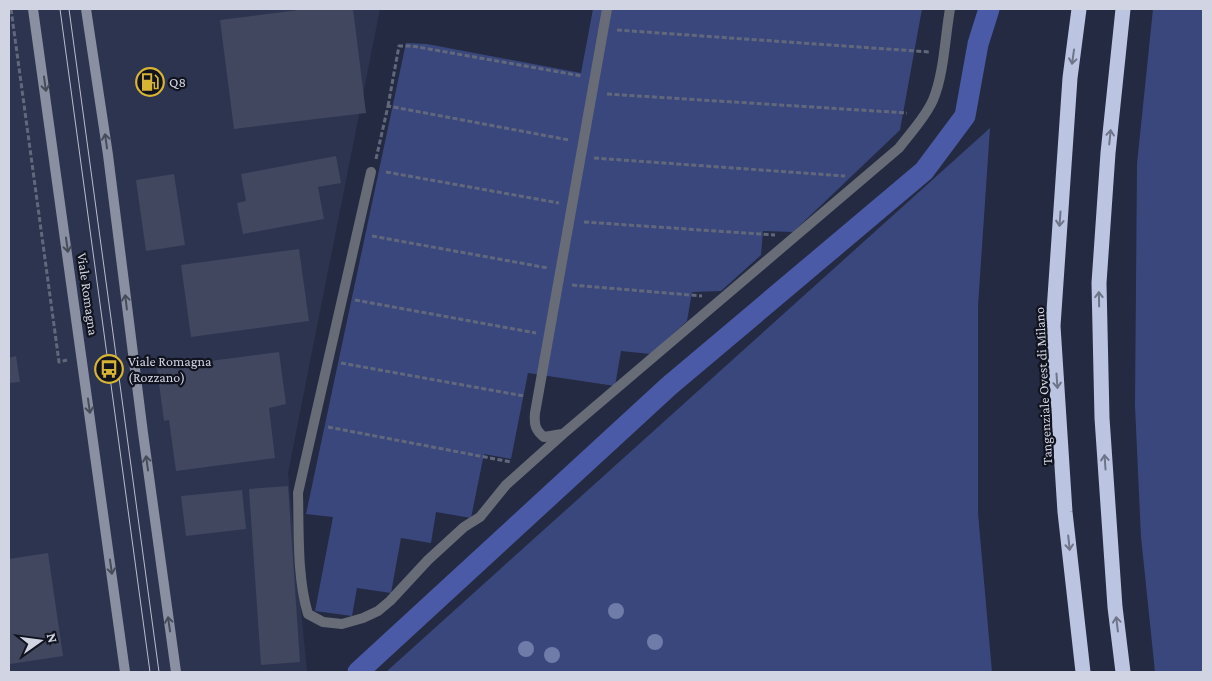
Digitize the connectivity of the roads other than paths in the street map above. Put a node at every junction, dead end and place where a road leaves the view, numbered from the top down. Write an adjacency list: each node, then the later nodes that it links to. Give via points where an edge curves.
1 (34, 9): 9 (main road, Viale Romagna, one-way to 9)
2 (86, 9): 10 (main road, one-way to 2)
3 (608, 9): 8 (street, via 534,422 544,437)
4 (950, 9): 8 (street, via 934,99 899,148)
5 (1079, 9): 11 (highway, Tangenziale Ovest di Milano, one-way to 11, via 1070,78 1053,326 1065,512)
6 (1123, 9): 12 (highway, one-way to 6, via 1115,607 1102,418 1099,283)
7 (372, 170): 8 (street, via 298,493 299,545 308,614 323,622 342,624 378,611 428,560 480,517 506,485)
8 (563, 434)
9 (125, 672)
10 (176, 672)
11 (1083, 672)
12 (1123, 672)

